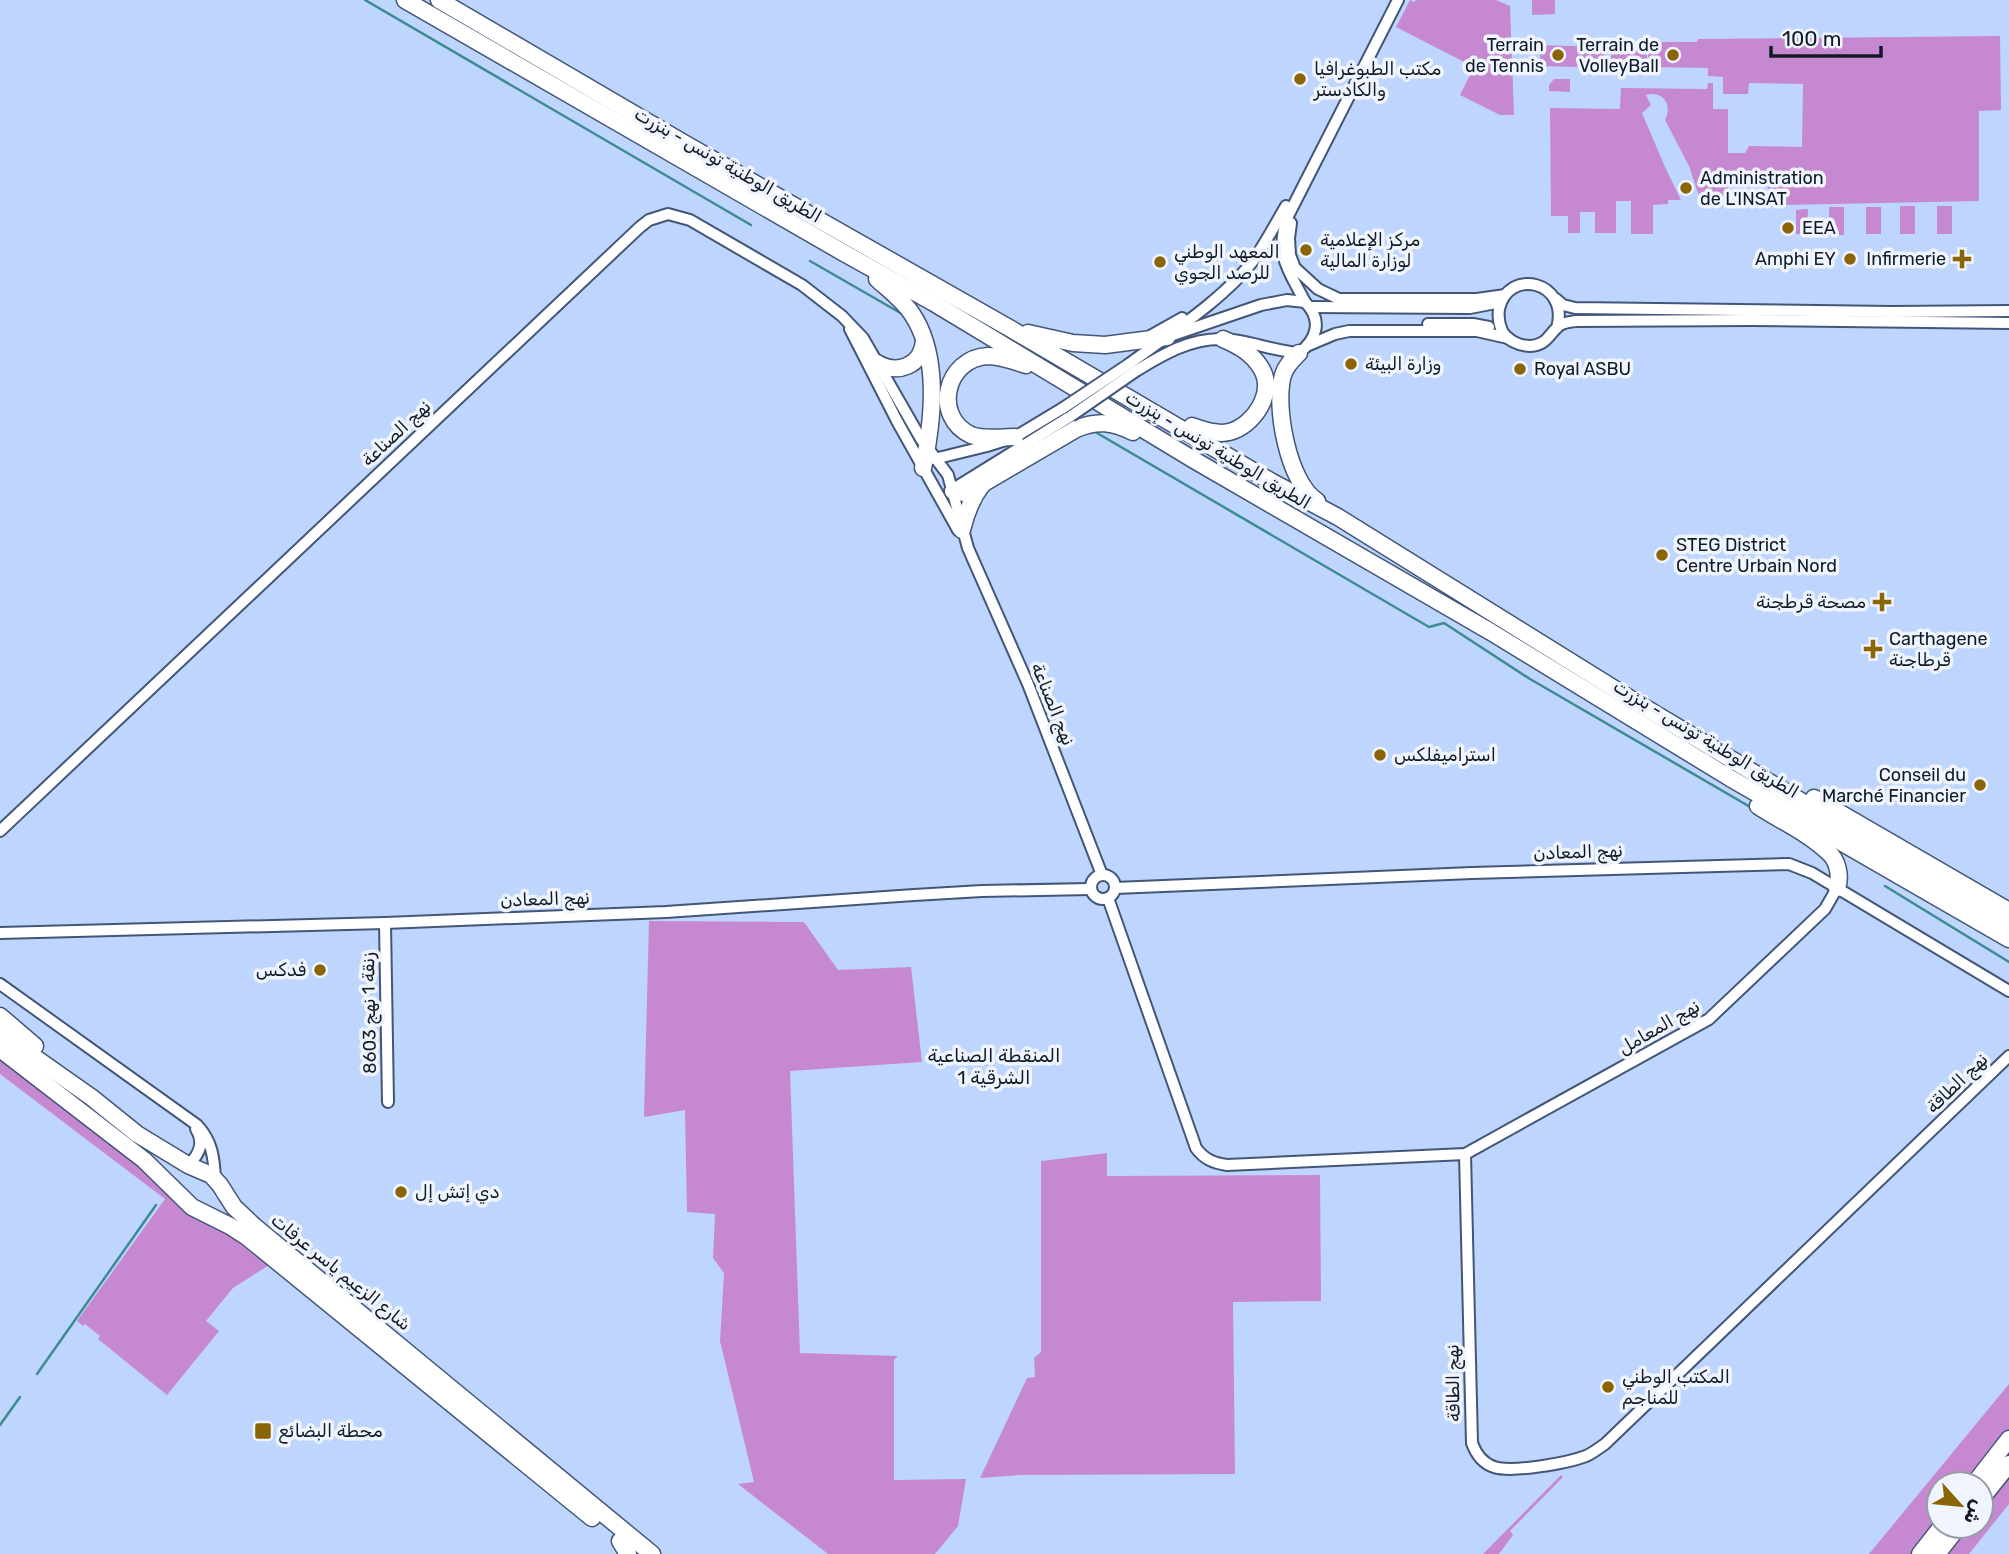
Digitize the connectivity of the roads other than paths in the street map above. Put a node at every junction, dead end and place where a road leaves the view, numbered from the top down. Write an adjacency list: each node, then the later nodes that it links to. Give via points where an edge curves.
1 (405, 0): 6 (highway, الطريق الوطنية تونس - بنزرت)
2 (439, 0): 15 (highway, الطريق الوطنية تونس - بنزرت)
3 (1398, 0): 4 (street)
4 (1300, 191): 5 (street); 8 (street, via 1254,259)
5 (1293, 207): 7 (street, via 1289,238 1295,268 1332,296 1344,300); 10 (street, via 1281,237 1283,257)
6 (844, 253): 18 (highway, via 907,307); 24 (highway, الطريق الوطنية تونس - بنزرت)
7 (1503, 298): 9 (street, via 1526,284 1539,285); 10 (street, via 1470,308); 16 (street, via 1498,317)
8 (1214, 299): 17 (street); 20 (street)
9 (1556, 299): 11 (street, via 1575,307); 14 (street)
10 (1307, 304): 17 (street, via 1287,300 1261,305); 21 (street, via 1316,325)
11 (2009, 311)
12 (848, 323): 22 (street, نهج الصناعة); 30 (street, نهج الصناعة); 39 (street, نهج الصناعة, via 802,285 690,220 668,214 649,220)
13 (2009, 323): 14 (street, via 1576,321)
14 (1557, 328): 16 (street, via 1542,343 1530,346)
15 (1012, 329): 20 (highway, via 1073,343); 26 (highway, الطريق الوطنية تونس - بنزرت)
16 (1505, 334): 21 (street, via 1342,332)
17 (1167, 337): 20 (highway); 23 (street)
18 (924, 338): 22 (highway, via 920,355 908,366 892,369); 28 (highway, via 932,383)
19 (1223, 339): 21 (street, via 1285,352); 23 (street, via 1190,344); 26 (highway, via 1249,352 1263,371 1264,396 1255,416 1228,433)
20 (1142, 341)
21 (1304, 349): 34 (highway, via 1288,364 1281,387 1286,447 1303,486)
22 (877, 363): 28 (street, نهج الصناعة)
23 (1132, 368): 25 (street, bridge)
24 (1055, 377): 27 (highway, via 990,356 970,361 952,378 949,409 965,430 974,436); 29 (highway, الطريق الوطنية تونس - بنزرت)
25 (1067, 412): 27 (street); 33 (street)
26 (1166, 418): 34 (highway, الطريق الوطنية تونس - بنزرت)
27 (1015, 437): 28 (street, via 987,446)
28 (932, 453): 30 (highway); 33 (street, نهج الصناعة)
29 (1194, 460): 31 (highway, via 1101,422 1076,429); 38 (highway, الطريق الوطنية تونس - بنزرت, via 1473,621)
30 (925, 471): 32 (street, نهج الصناعة)
31 (986, 480): 33 (highway, via 967,492); 35 (highway, via 974,496)
32 (934, 487): 33 (street); 36 (street, نهج الصناعة)
33 (953, 491): 35 (street, نهج الصناعة)
34 (1338, 517): 37 (highway, الطريق الوطنية تونس - بنزرت)
35 (962, 530): 36 (street, نهج الصناعة)
36 (968, 548): 40 (street, نهج الصناعة, via 1028,684)
37 (1721, 752): 45 (highway, via 1758,766); 47 (highway, الطريق الوطنية تونس - بنزرت)
38 (1730, 778): 42 (highway, via 1757,805 1828,851 1837,866); 49 (highway, الطريق الوطنية تونس - بنزرت)
39 (0, 831)
40 (1102, 875): 41 (street, via 1114,880); 43 (street, via 1095,878)
41 (1115, 888): 42 (street, نهج المعادن, via 1778,864 1801,868); 44 (street)
42 (1836, 888): 51 (street, نهج المعادن); 61 (street, نهج المعامل, via 1825,909 1709,1019)
43 (1091, 889): 44 (street, via 1098,898); 46 (street, نهج المعادن)
44 (1108, 898): 61 (street, via 1196,1148 1207,1159 1227,1165)
45 (2005, 907)
46 (386, 923): 48 (street, نهج المعادن); 59 (street, زنقة 1 نهج 8603)
47 (2009, 926)
48 (0, 933)
49 (2009, 939)
50 (0, 984): 60 (street)
51 (2009, 991)
52 (0, 1016): 58 (highway)
53 (0, 1033): 58 (highway, شارع الزعيم ياسر عرفات)
54 (0, 1049): 57 (highway, شارع الزعيم ياسر عرفات)
55 (2009, 1056): 61 (street, نهج الطاقة, via 1605,1444 1574,1460 1503,1469 1483,1461 1472,1443)
56 (0, 1057): 57 (highway)
57 (44, 1084): 71 (highway, شارع الزعيم ياسر عرفات, via 144,1160 192,1207 247,1237)
58 (91, 1097): 62 (highway, شارع الزعيم ياسر عرفات, via 137,1134)
59 (388, 1102)
60 (188, 1119): 62 (street, via 201,1142); 63 (street, via 210,1142)
61 (1465, 1154)
62 (188, 1165): 63 (highway, شارع الزعيم ياسر عرفات)
63 (215, 1179): 68 (highway, شارع الزعيم ياسر عرفات, via 254,1226)
64 (2009, 1439): 66 (highway)
65 (2009, 1464): 67 (highway)
66 (1985, 1470)
67 (1995, 1482)
68 (593, 1504): 73 (highway, شارع الزعيم ياسر عرفات); 74 (highway, via 614,1513)
69 (1931, 1540): 75 (highway)
70 (1948, 1540): 76 (highway)
71 (624, 1548): 72 (highway, شارع الزعيم ياسر عرفات)
72 (636, 1554)
73 (652, 1554)
74 (667, 1554)
75 (1920, 1554)
76 (1937, 1554)

